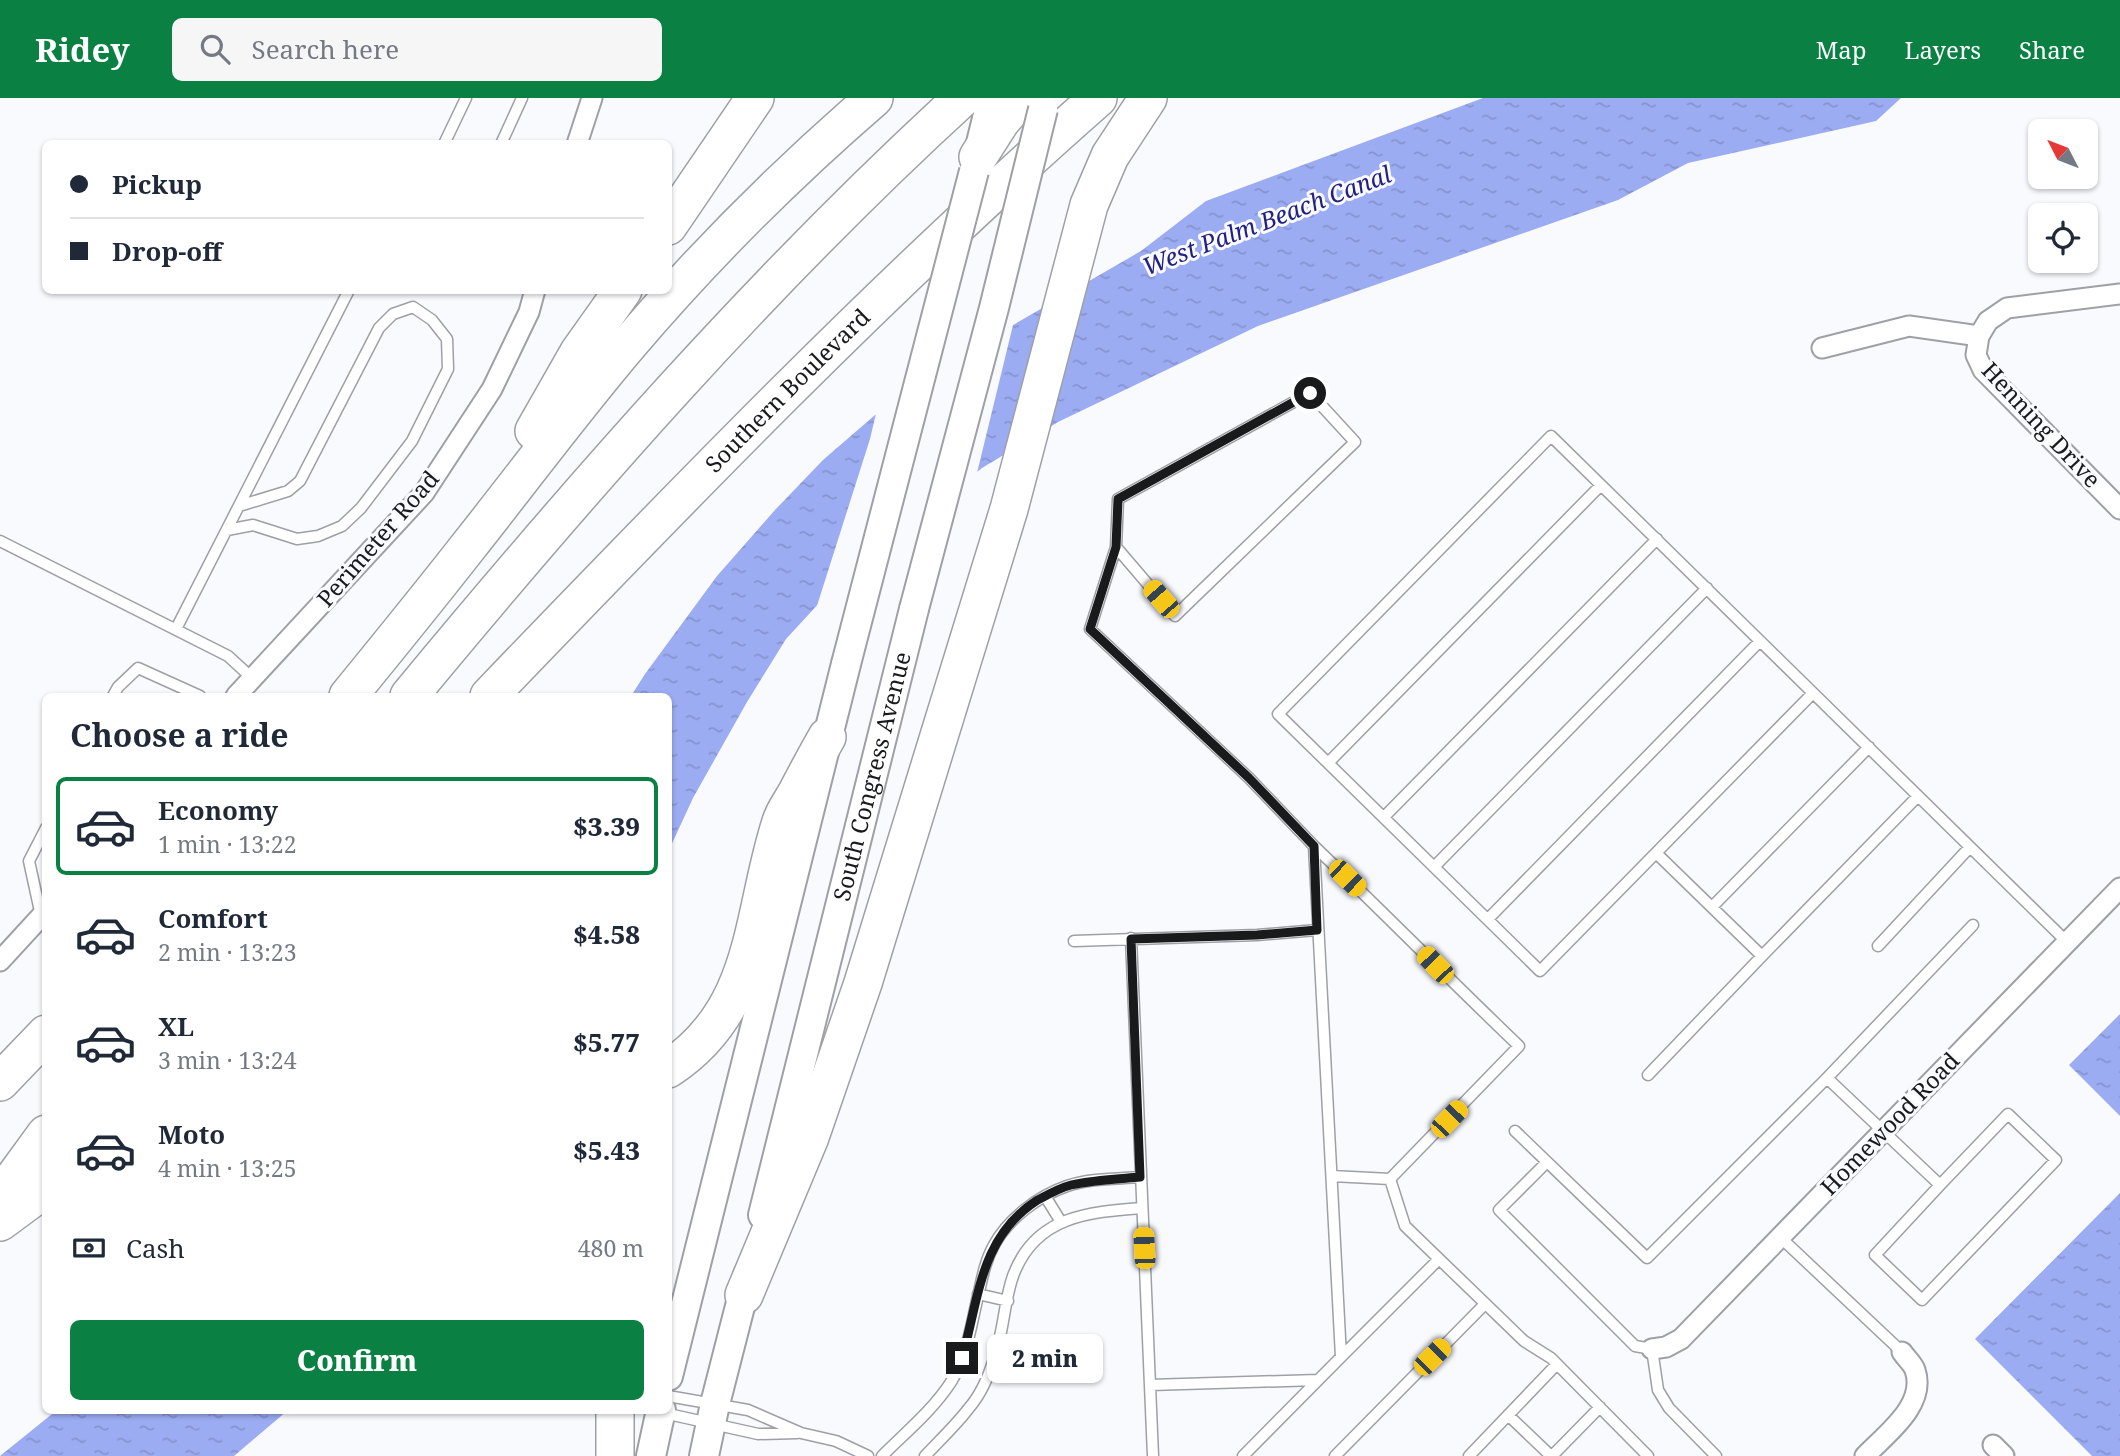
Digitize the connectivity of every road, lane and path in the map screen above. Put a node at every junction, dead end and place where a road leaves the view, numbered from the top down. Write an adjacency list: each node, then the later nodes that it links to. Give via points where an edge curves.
1 (466, 98): 11 (lane)
2 (522, 98): 12 (lane)
3 (592, 98): 13 (street)
4 (755, 98): 15 (highway)
5 (874, 98): 28 (highway, via 782,182 678,288 583,399)
6 (962, 98): 38 (highway, via 850,205 723,337 531,549)
7 (992, 98): 14 (main road)
8 (1098, 98): 39 (highway, Southern Boulevard, via 983,200 803,373)
9 (1148, 98): 88 (highway, via 1120,138 1089,205 1016,483 863,984 810,1138)
10 (1037, 102): 14 (highway, via 1001,121); 88 (main road, South Congress Avenue, bridge, via 994,308 914,609)
11 (446, 140)
12 (503, 140)
13 (579, 140)
14 (976, 164): 41 (main road, bridge)
15 (672, 220)
16 (347, 294): 23 (lane)
17 (534, 294): 33 (street, Perimeter Road, via 492,389 424,493)
18 (620, 294): 28 (highway, via 579,352)
19 (2120, 294): 20 (street, via 2007,308 1988,321)
20 (1979, 336): 21 (street, via 1909,326); 24 (street, Henning Drive, via 1976,355 1983,370)
21 (1822, 348)
22 (1601, 485): 26 (lane); 43 (lane); 43 (lane, via 1551,436 1434,555 1278,714)
23 (239, 506): 25 (lane); 25 (lane, via 288,491 300,481 379,328 393,314 413,307 432,320 447,339 448,369 412,441 361,508 342,526 318,537 297,539 253,525)
24 (2120, 509)
25 (227, 530): 31 (lane)
26 (1657, 539): 30 (lane); 45 (lane)
27 (0, 541): 31 (lane)
28 (468, 547): 37 (highway)
29 (1116, 547): 29 (lane, via 1118,499 1310,393 1355,442 1175,616); 47 (lane, via 1090,629 1249,778)
30 (1707, 588): 32 (lane); 50 (lane)
31 (176, 629): 33 (lane, via 228,656)
32 (1760, 641): 40 (lane); 55 (lane)
33 (253, 678): 36 (street, Perimeter Road)
34 (115, 693): 35 (lane, via 138,668)
35 (193, 693)
36 (239, 693)
37 (350, 693)
38 (411, 693)
39 (493, 693)
40 (1813, 693): 42 (lane); 49 (lane)
41 (827, 737): 65 (highway, via 782,820 736,991 704,1039); 94 (main road)
42 (1868, 747): 44 (lane); 52 (lane)
43 (1328, 763): 45 (lane)
44 (1918, 796): 48 (lane); 62 (lane)
45 (1384, 817): 50 (lane)
46 (42, 836): 53 (lane, via 29,861)
47 (1314, 846): 57 (lane); 76 (lane, via 1519,1046)
48 (1970, 847): 60 (lane); 61 (lane)
49 (1656, 853): 52 (lane); 55 (lane, via 1540,971)
50 (1434, 867): 55 (lane)
51 (2120, 888): 60 (street, Homewood Road)
52 (1712, 907): 62 (lane)
53 (42, 909)
54 (42, 914): 63 (street)
55 (1488, 919)
56 (1973, 925): 67 (lane)
57 (1317, 930): 58 (lane); 74 (lane)
58 (1131, 939): 59 (lane); 75 (lane)
59 (1074, 941)
60 (2067, 942): 70 (street, Homewood Road)
61 (1878, 946)
62 (1762, 956): 66 (lane)
63 (0, 961)
64 (42, 1038): 68 (highway)
65 (672, 1066)
66 (1648, 1075)
67 (1827, 1078): 70 (lane); 72 (lane, via 1647,1258)
68 (0, 1082)
69 (1515, 1131): 72 (lane)
70 (1883, 1131): 77 (lane); 85 (street, Homewood Road)
71 (42, 1140): 80 (highway)
72 (1547, 1162): 91 (lane, via 1499,1210 1635,1346)
73 (42, 1167): 82 (highway)
74 (1332, 1176): 76 (lane); 93 (lane)
75 (1140, 1177): 79 (lane, via 1067,1186); 81 (lane)
76 (1390, 1179): 86 (lane, via 1405,1226)
77 (1940, 1185): 77 (lane, via 2008,1114 2056,1160 1922,1300 1875,1255)
78 (42, 1191): 83 (highway)
79 (1045, 1196): 84 (lane); 87 (lane, via 1008,1225 994,1245)
80 (0, 1198)
81 (1142, 1208): 84 (lane, via 1093,1212); 97 (lane)
82 (0, 1210)
83 (0, 1222)
84 (1061, 1222): 89 (lane, via 1025,1253 1013,1276)
85 (1780, 1237): 91 (street, Homewood Road, via 1681,1339); 92 (lane)
86 (1439, 1259): 90 (lane); 93 (lane)
87 (978, 1294): 89 (lane); 111 (lane, via 951,1382)
88 (744, 1295): 103 (main road, South Congress Avenue)
89 (1008, 1301): 112 (lane, via 996,1355 983,1384 970,1407)
90 (1485, 1304): 95 (lane); 106 (lane)
91 (1652, 1349): 120 (lane, via 1658,1390 1669,1408)
92 (1902, 1352): 121 (street, via 1915,1369 1917,1391 1907,1413)
93 (1340, 1357): 96 (lane)
94 (672, 1360)
95 (1557, 1364): 100 (lane); 104 (lane)
96 (1318, 1380): 97 (lane); 114 (lane)
97 (1150, 1385): 113 (lane)
98 (672, 1407): 103 (lane)
99 (672, 1407): 103 (lane)
100 (1600, 1407): 118 (lane); 119 (lane)
101 (615, 1414): 107 (highway)
102 (661, 1414): 108 (main road)
103 (713, 1414): 105 (lane, via 758,1434); 105 (lane, via 748,1410); 109 (main road, South Congress Avenue)
104 (1508, 1415): 117 (lane); 118 (lane)
105 (801, 1433): 110 (lane, via 836,1441)
106 (1344, 1447): 115 (lane); 116 (lane)
107 (615, 1456)
108 (651, 1456)
109 (704, 1456)
110 (868, 1456)
111 (882, 1456)
112 (925, 1456)
113 (1153, 1456)
114 (1243, 1456)
115 (1335, 1456)
116 (1353, 1456)
117 (1469, 1456)
118 (1552, 1456)
119 (1648, 1456)
120 (1716, 1456)
121 (1864, 1456)

